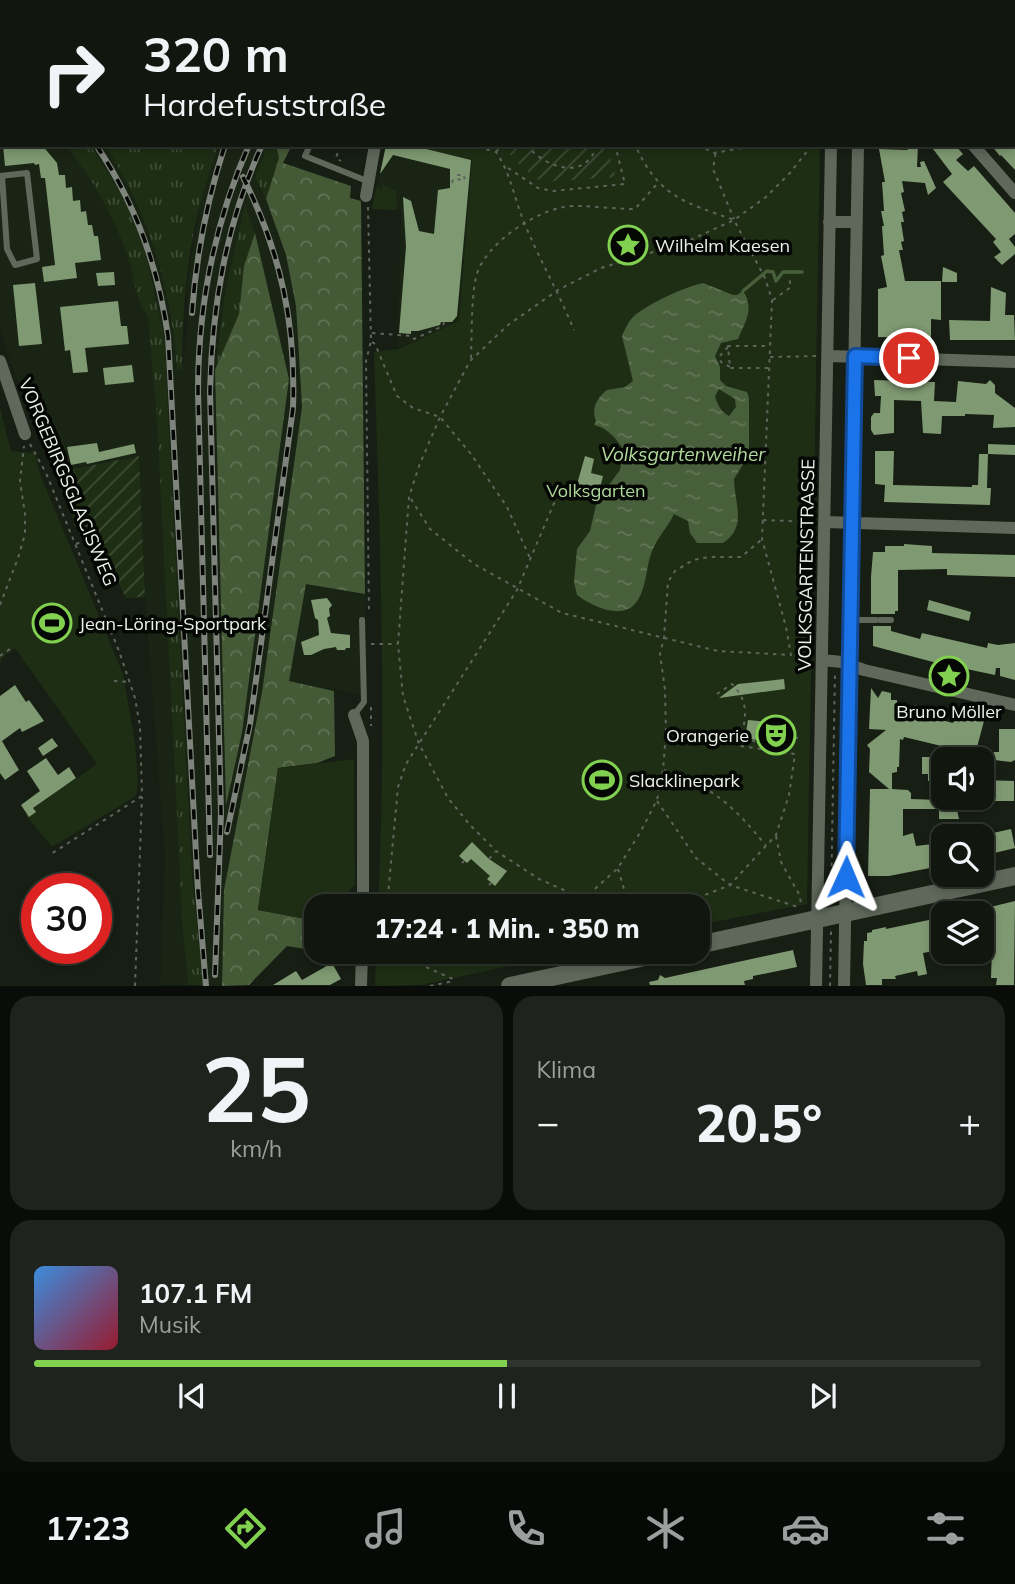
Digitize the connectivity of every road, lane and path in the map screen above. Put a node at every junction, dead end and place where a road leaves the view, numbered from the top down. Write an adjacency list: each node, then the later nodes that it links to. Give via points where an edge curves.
1 (309, 147): 20 (lane, via 305,156)
2 (339, 147): 20 (path, via 336,158)
3 (376, 147): 23 (street)
4 (477, 147): 17 (path)
5 (500, 147): 17 (path)
6 (528, 147): 7 (path, via 551,164 573,167 594,153)
7 (592, 147)
8 (616, 147): 19 (path, via 625,184 553,191 538,188)
9 (636, 147): 25 (path)
10 (702, 147): 18 (path)
11 (716, 147): 18 (path)
12 (748, 147): 18 (path)
13 (810, 147): 28 (path, via 766,197)
14 (831, 147): 30 (street, VOLKSGARTENSTRASSE)
15 (858, 147): 31 (street, VOLKSGARTENSTRASSE)
16 (975, 147): 26 (street)
17 (496, 152): 19 (path)
18 (714, 153): 28 (path, via 713,169)
19 (506, 168): 29 (path)
20 (345, 171): 23 (lane)
21 (457, 175): 24 (path, via 465,180 453,179)
22 (1, 176): 22 (lane, via 7,249 15,265 37,259 27,173)
23 (367, 181): 27 (street)
24 (452, 183)
25 (657, 184): 28 (path, via 688,204); 29 (path, via 635,209 573,205)
26 (1015, 193)
27 (366, 196): 37 (path)
28 (734, 220): 33 (path, via 686,242 601,268); 34 (path)
29 (524, 221): 33 (path); 45 (path, via 495,245 476,276)
30 (829, 222): 31 (street); 41 (street, VOLKSGARTENSTRASSE)
31 (857, 222): 42 (street, VOLKSGARTENSTRASSE)
32 (789, 276): 34 (path, via 790,287)
33 (558, 290): 36 (path); 45 (path, via 508,325)
34 (772, 300): 40 (path)
35 (444, 322): 37 (path, via 414,339)
36 (574, 330)
37 (371, 332): 38 (path)
38 (371, 341): 49 (path, via 397,396 413,408); 63 (path, via 366,361)
39 (729, 346): 40 (path); 47 (path); 47 (path, via 719,357)
40 (770, 346): 43 (path)
41 (829, 356): 42 (street); 43 (path); 54 (street, VOLKSGARTENSTRASSE)
42 (855, 356): 46 (street); 55 (street, VOLKSGARTENSTRASSE)
43 (770, 357): 48 (path)
44 (0, 361): 50 (street, VORGEBIRGSGLACISWEG)
45 (470, 361): 49 (path)
46 (1015, 362)
47 (730, 368): 48 (path)
48 (769, 368): 53 (path)
49 (440, 417): 52 (path); 60 (path, via 506,506)
50 (25, 434): 59 (path, VORGEBIRGSGLACISWEG); 62 (path, via 20,481 25,534)
51 (558, 494): 60 (path)
52 (410, 497): 61 (path, via 430,529); 67 (path)
53 (763, 520): 54 (path); 58 (path)
54 (825, 522): 55 (street); 71 (street, VOLKSGARTENSTRASSE)
55 (851, 524): 56 (street); 64 (street, VOLKSGARTENSTRASSE)
56 (1015, 528)
57 (94, 537): 59 (path)
58 (762, 540): 66 (path, via 741,557 709,557 675,571 668,582); 66 (path, via 791,655 718,651)
59 (75, 544): 74 (path, VORGEBIRGSGLACISWEG)
60 (530, 559): 61 (path)
61 (517, 590): 66 (path, via 562,613); 83 (path)
62 (0, 605)
63 (366, 619): 78 (lane, via 364,702)
64 (851, 620): 65 (lane); 72 (street, VOLKSGARTENSTRASSE)
65 (891, 620)
66 (664, 638): 85 (path, via 660,654 666,712)
67 (398, 643): 68 (path); 83 (path, via 403,696)
68 (370, 644)
69 (10, 649): 70 (path)
70 (0, 656)
71 (828, 660): 72 (street); 102 (street, VOLKSGARTENSTRASSE); 102 (path)
72 (850, 665): 77 (street); 102 (street, VOLKSGARTENSTRASSE)
73 (114, 681): 74 (path)
74 (130, 682): 86 (path, VORGEBIRGSGLACISWEG, via 140,726)
75 (717, 694): 84 (path, via 732,684 740,693 746,706 740,746)
76 (371, 700): 79 (path)
77 (1015, 705)
78 (354, 715): 96 (street, via 363,741)
79 (371, 727)
80 (787, 736): 81 (path)
81 (798, 738)
82 (752, 740): 84 (path)
83 (419, 744): 90 (path, via 448,798); 97 (path, via 398,787)
84 (754, 748): 88 (path, via 795,754 789,795)
85 (663, 770): 87 (path); 89 (path, via 713,791)
86 (142, 796): 91 (path); 109 (path, VORGEBIRGSGLACISWEG)
87 (657, 800): 93 (path); 95 (path, via 696,858)
88 (776, 835): 89 (path); 102 (path, via 781,862 800,895)
89 (766, 846): 95 (path)
90 (496, 851): 92 (path); 98 (path)
91 (51, 854)
92 (489, 859)
93 (618, 868): 99 (path); 100 (path)
94 (1015, 876): 102 (main road)
95 (730, 885): 101 (path); 102 (path)
96 (363, 894)
97 (388, 894)
98 (573, 894)
99 (589, 894)
100 (626, 894)
101 (708, 894)
102 (819, 914): 103 (main road); 114 (street, VOLKSGARTENSTRASSE); 115 (path); 116 (street, VOLKSGARTENSTRASSE)
103 (710, 942)
104 (362, 964): 110 (street)
105 (419, 964): 107 (path)
106 (617, 964): 108 (main road)
107 (455, 980): 111 (path); 112 (path)
108 (531, 984): 113 (main road)
109 (135, 985)
110 (361, 985)
111 (430, 985)
112 (457, 985)
113 (510, 985)
114 (817, 985)
115 (830, 985)
116 (844, 985)

